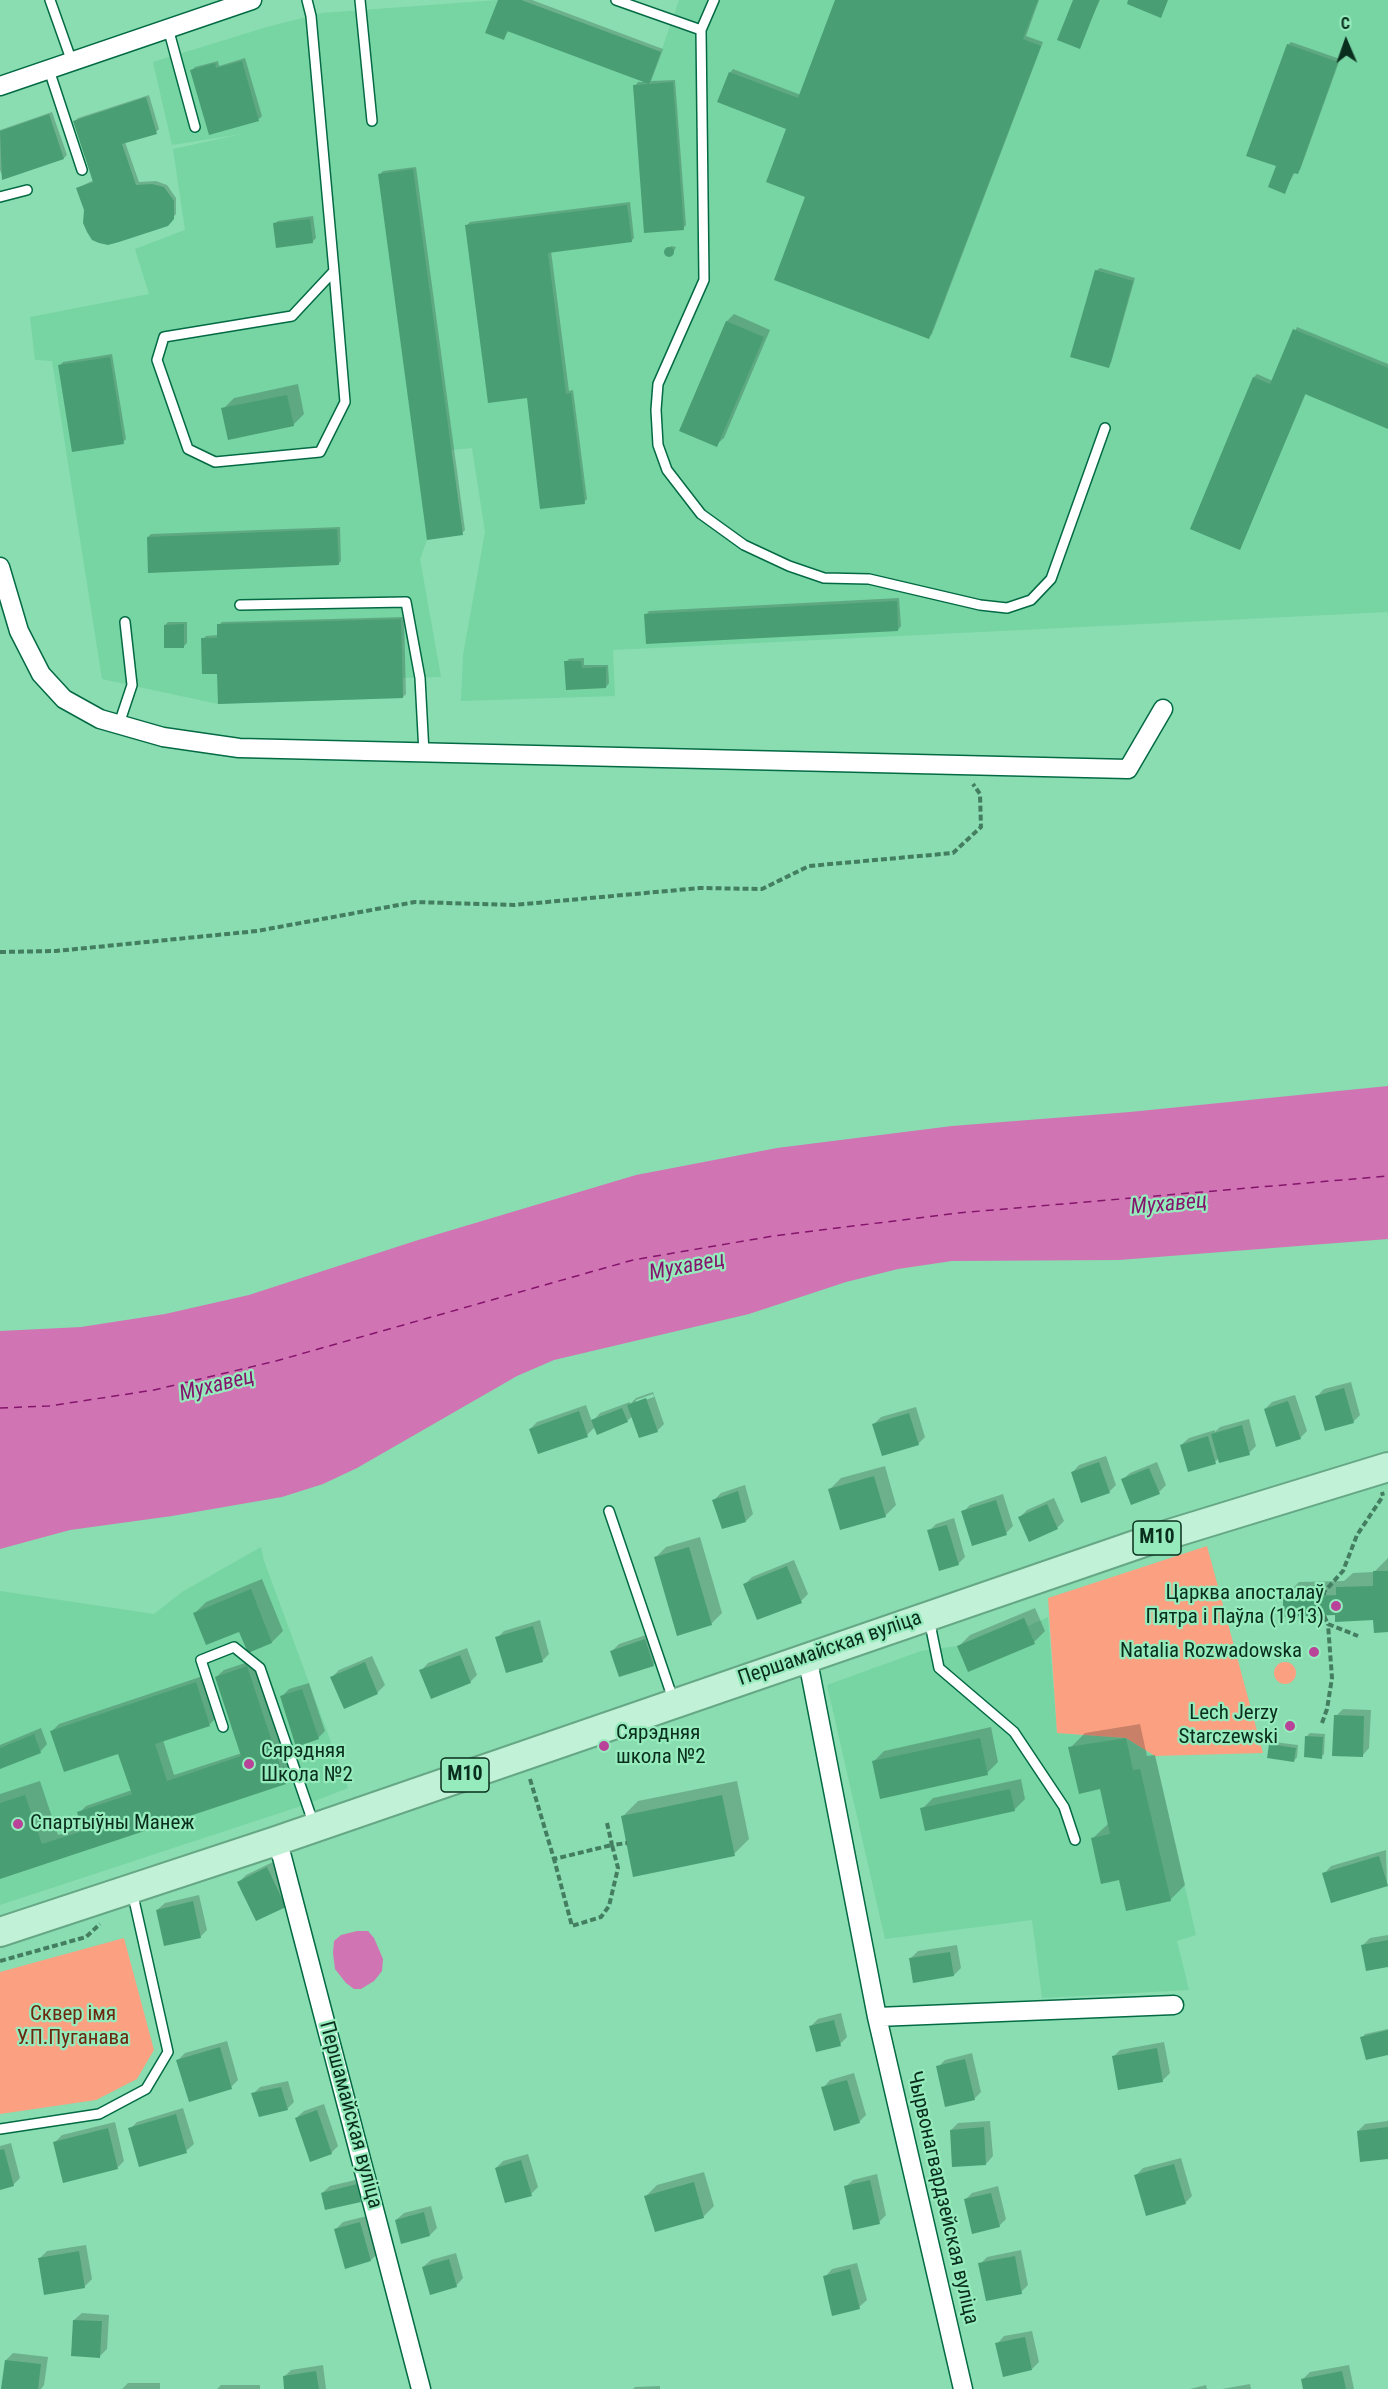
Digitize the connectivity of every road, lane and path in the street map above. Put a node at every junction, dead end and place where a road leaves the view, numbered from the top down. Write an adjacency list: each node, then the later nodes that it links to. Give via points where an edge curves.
1 (50, 0): 9 (lane)
2 (252, 0): 7 (street)
3 (307, 0): 17 (lane)
4 (360, 0): 12 (lane)
5 (616, 0): 8 (lane)
6 (714, 0): 8 (lane)
7 (168, 28): 9 (street); 13 (lane)
8 (701, 30): 18 (lane, via 704,280 658,384 656,410 658,445 667,470 701,514 744,545 824,578 869,579 1007,608 1031,600 1051,579)
9 (72, 62): 10 (street)
10 (50, 70): 11 (street); 14 (lane)
11 (0, 86)
12 (372, 121)
13 (195, 127)
14 (82, 170)
15 (27, 190): 16 (lane)
16 (0, 197)
17 (334, 271): 17 (lane, via 345,402 320,452 215,462 188,449 157,360 164,337 292,316)
18 (1105, 428)
19 (0, 567): 23 (street, via 19,631 41,674 64,699 100,719)
20 (240, 605): 24 (lane, via 406,602 420,678)
21 (125, 622): 23 (lane, via 132,685)
22 (1163, 709): 25 (street, via 1128,769)
23 (119, 724): 24 (street, via 162,737 239,748)
24 (424, 753): 25 (street)
25 (961, 766): 26 (path, via 980,794 981,827 953,853 808,866 762,890 700,888 514,905 415,902 257,931 56,951)
26 (0, 952)
27 (1384, 1476): 29 (path, via 1383,1496 1357,1535 1343,1570); 30 (main road, Першамайская вуліца / М10, via 1150,1540)
28 (609, 1511): 35 (lane)
29 (1324, 1595)
30 (929, 1616): 34 (main road, Першамайская вуліца / М10); 41 (lane, via 939,1668 1014,1732 1064,1807)
31 (1324, 1616): 32 (path)
32 (1328, 1623): 33 (path); 36 (path, via 1332,1678)
33 (1358, 1636)
34 (807, 1656): 35 (main road, Першамайская вуліца / М10); 50 (street, Чырвонагвардзейская вуліца)
35 (674, 1702): 40 (main road, Першамайская вуліца / М10)
36 (1322, 1723)
37 (223, 1727): 40 (lane, via 201,1660 234,1647 260,1668)
38 (528, 1772): 45 (path)
39 (607, 1823): 44 (path)
40 (315, 1827): 42 (main road, Першамайская вуліца / М10)
41 (1075, 1840)
42 (276, 1841): 46 (main road, Першамайская вуліца / М10); 52 (street, Першамайская вуліца)
43 (627, 1843): 44 (path)
44 (612, 1845): 45 (path); 45 (path, via 618,1868 609,1906 601,1917 572,1926)
45 (554, 1859)
46 (134, 1899): 47 (main road, Першамайская вуліца / М10); 48 (path, via 86,1937); 51 (lane, via 168,2052 163,2061 146,2088 99,2114)
47 (0, 1932)
48 (0, 1961)
49 (1174, 2005): 50 (street)
50 (877, 2017): 53 (street, Чырвонагвардзейская вуліца)
51 (0, 2129)
52 (421, 2389)
53 (963, 2389)

